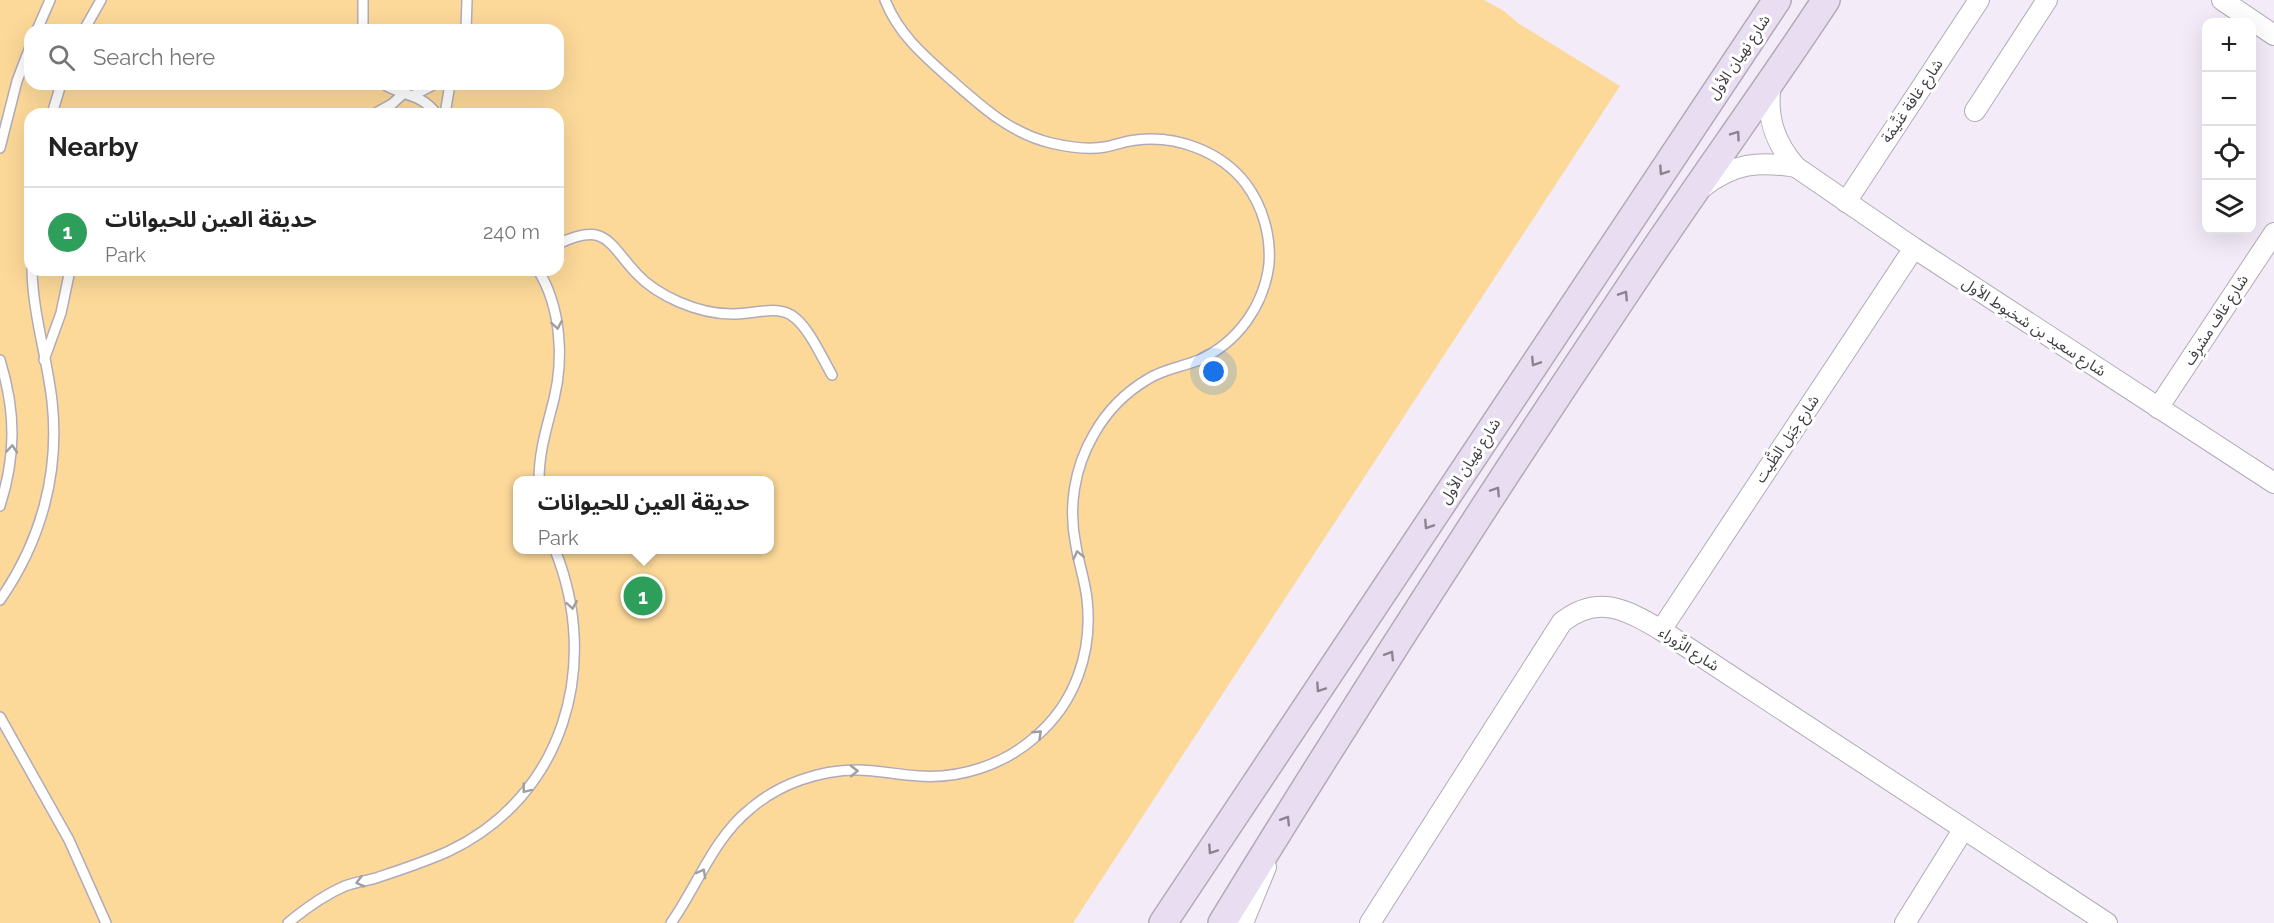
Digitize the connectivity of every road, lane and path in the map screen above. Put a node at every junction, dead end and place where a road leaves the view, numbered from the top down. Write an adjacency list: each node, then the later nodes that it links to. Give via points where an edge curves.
1 (50, 0): 11 (lane)
2 (101, 0): 12 (lane)
3 (363, 0): 13 (lane)
4 (467, 0): 14 (lane)
5 (885, 0): 53 (lane, one-way to 5, via 728,830 753,806 782,788 837,771 935,776 971,771 1012,754 1048,724 1071,693 1088,638 1087,599 1072,512 1078,472 1089,444 1105,418 1133,389 1167,369 1200,359 1228,341 1251,316 1266,278 1268,239 1260,209 1245,182 1222,161 1194,146 1163,139 1087,148 1021,132 991,114 915,47 894,20)
6 (1777, 0): 54 (main road, شارع نهيان الأول, one-way to 54)
7 (1826, 0): 17 (main road)
8 (1979, 0): 31 (street, شارع غافة غنَّيمَة)
9 (2048, 0): 27 (street)
10 (2222, 0): 15 (street)
11 (40, 24)
12 (87, 24)
13 (363, 24)
14 (466, 24)
15 (2274, 35)
16 (24, 64): 28 (lane)
17 (1771, 84): 29 (street, شارع سعيد بن شخبوط الأول, via 1772,129); 30 (main road, one-way to 17)
18 (60, 90): 23 (lane)
19 (399, 90): 22 (lane)
20 (419, 90): 22 (lane)
21 (449, 90): 26 (lane)
22 (409, 94): 24 (lane); 25 (lane)
23 (54, 108)
24 (385, 108)
25 (432, 108)
26 (446, 108)
27 (1975, 111)
28 (0, 148)
29 (1796, 167): 30 (street, شارع سعيد بن شخبوط الأول, via 1772,163 1732,169); 31 (street, شارع سعيد بن شخبوط الأول)
30 (1694, 194): 50 (main road, one-way to 30, via 1477,520)
31 (1846, 202): 34 (street, شارع سعيد بن شخبوط الأول)
32 (2274, 232): 41 (street, شارع غاف مشرِف)
33 (564, 242): 40 (lane, via 583,235 604,238 657,290 703,310 788,313 803,326)
34 (1914, 248): 41 (street, شارع سعيد بن شخبوط الأول); 47 (street, شارع جَبَل الظَّيت)
35 (32, 276): 39 (lane)
36 (69, 276): 39 (lane, via 61,313)
37 (541, 276): 42 (lane, one-way to 42, via 556,316 560,359 554,401 542,441)
38 (0, 360): 44 (lane, one-way to 38, via 10,470 13,433 11,404)
39 (44, 360): 46 (lane, via 54,422 51,479 31,546)
40 (832, 375)
41 (2158, 408): 43 (street, شارع سعيد بن شخبوط الأول)
42 (539, 476)
43 (2274, 483)
44 (0, 506)
45 (557, 554): 52 (lane, one-way to 52, via 570,596 575,658 565,718 538,774 507,810 470,840 425,861 347,885)
46 (0, 600)
47 (1661, 630): 49 (street, شارع الزَّوراء); 57 (street, شارع الزَّوراء, via 1636,615 1605,606 1582,610 1562,622)
48 (0, 717): 51 (lane, via 69,840)
49 (1963, 830): 58 (street); 59 (street, شارع الزَّوراء)
50 (1270, 844): 55 (main road); 56 (street, via 1260,884)
51 (106, 923)
52 (288, 923)
53 (670, 923)
54 (1163, 923)
55 (1222, 923)
56 (1243, 923)
57 (1370, 923)
58 (1905, 923)
59 (2107, 923)

